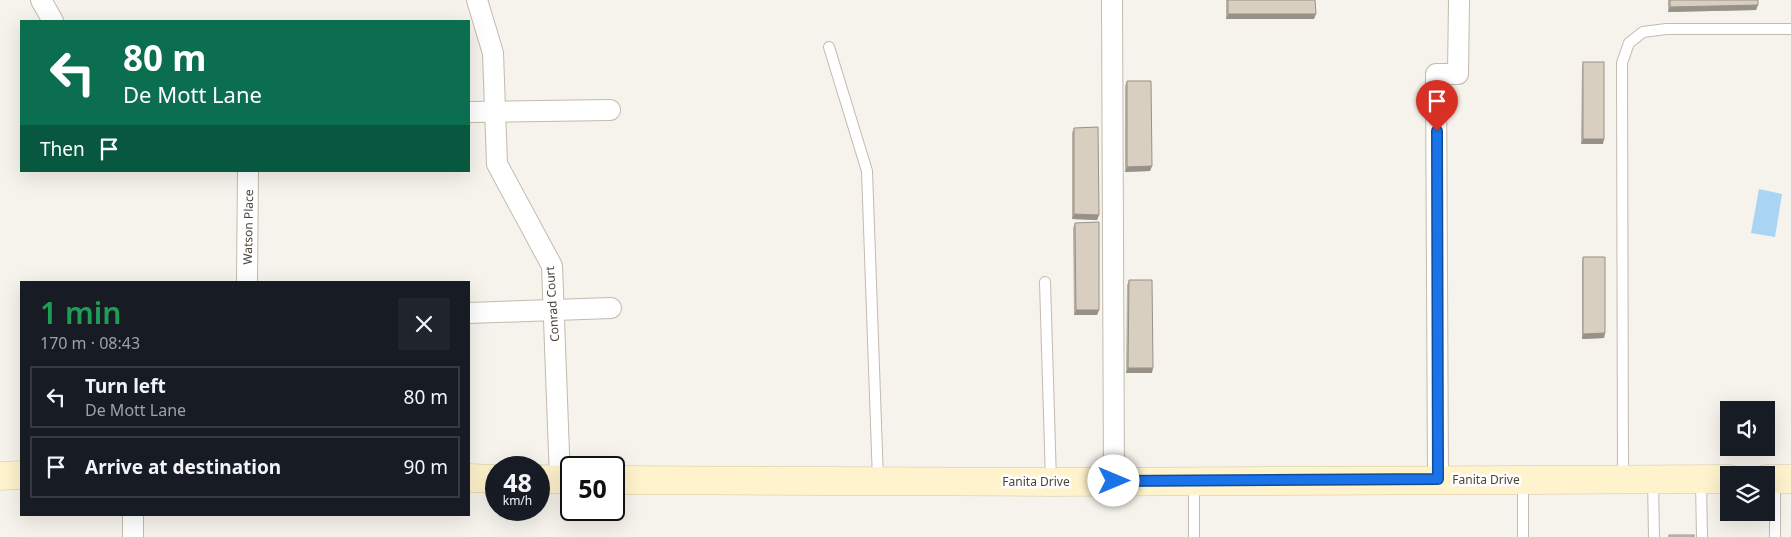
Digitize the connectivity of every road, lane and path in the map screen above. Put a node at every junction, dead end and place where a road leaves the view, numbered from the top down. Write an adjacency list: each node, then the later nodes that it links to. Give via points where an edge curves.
1 (41, 0): 5 (street)
2 (477, 0): 10 (street, Conrad Court, via 493,53)
3 (1112, 0): 32 (street)
4 (1459, 0): 21 (street, via 1458,74 1436,74)
5 (52, 20)
6 (1791, 29): 23 (lane, via 1666,29 1643,32 1629,43 1622,63)
7 (829, 47): 31 (lane, via 867,171)
8 (610, 110): 10 (street)
9 (470, 112): 10 (street)
10 (494, 112): 15 (street, Conrad Court, via 497,164 552,266)
11 (248, 172): 12 (street, Watson Place)
12 (247, 281)
13 (1045, 282): 33 (lane)
14 (611, 308): 15 (street)
15 (554, 310): 16 (street); 28 (street, Conrad Court)
16 (470, 313)
17 (20, 475): 18 (main road)
18 (0, 476)
19 (470, 478): 20 (main road)
20 (485, 479)
21 (1438, 479): 22 (main road, Fanita Drive); 30 (main road, Fanita Drive)
22 (1523, 479): 23 (main road, Fanita Drive); 37 (lane)
23 (1623, 479): 24 (main road, Fanita Drive)
24 (1653, 479): 25 (main road, Fanita Drive); 38 (lane)
25 (1701, 479): 26 (main road, Fanita Drive); 39 (lane)
26 (1720, 479)
27 (1777, 479): 40 (lane)
28 (557, 480)
29 (625, 480): 31 (main road, Fanita Drive)
30 (1194, 480): 32 (main road, Fanita Drive); 36 (lane)
31 (878, 481): 33 (main road, Fanita Drive)
32 (1114, 481): 33 (main road, Fanita Drive)
33 (1051, 482)
34 (133, 516): 35 (street)
35 (133, 537)
36 (1194, 537)
37 (1524, 537)
38 (1654, 537)
39 (1702, 537)
40 (1775, 537)

